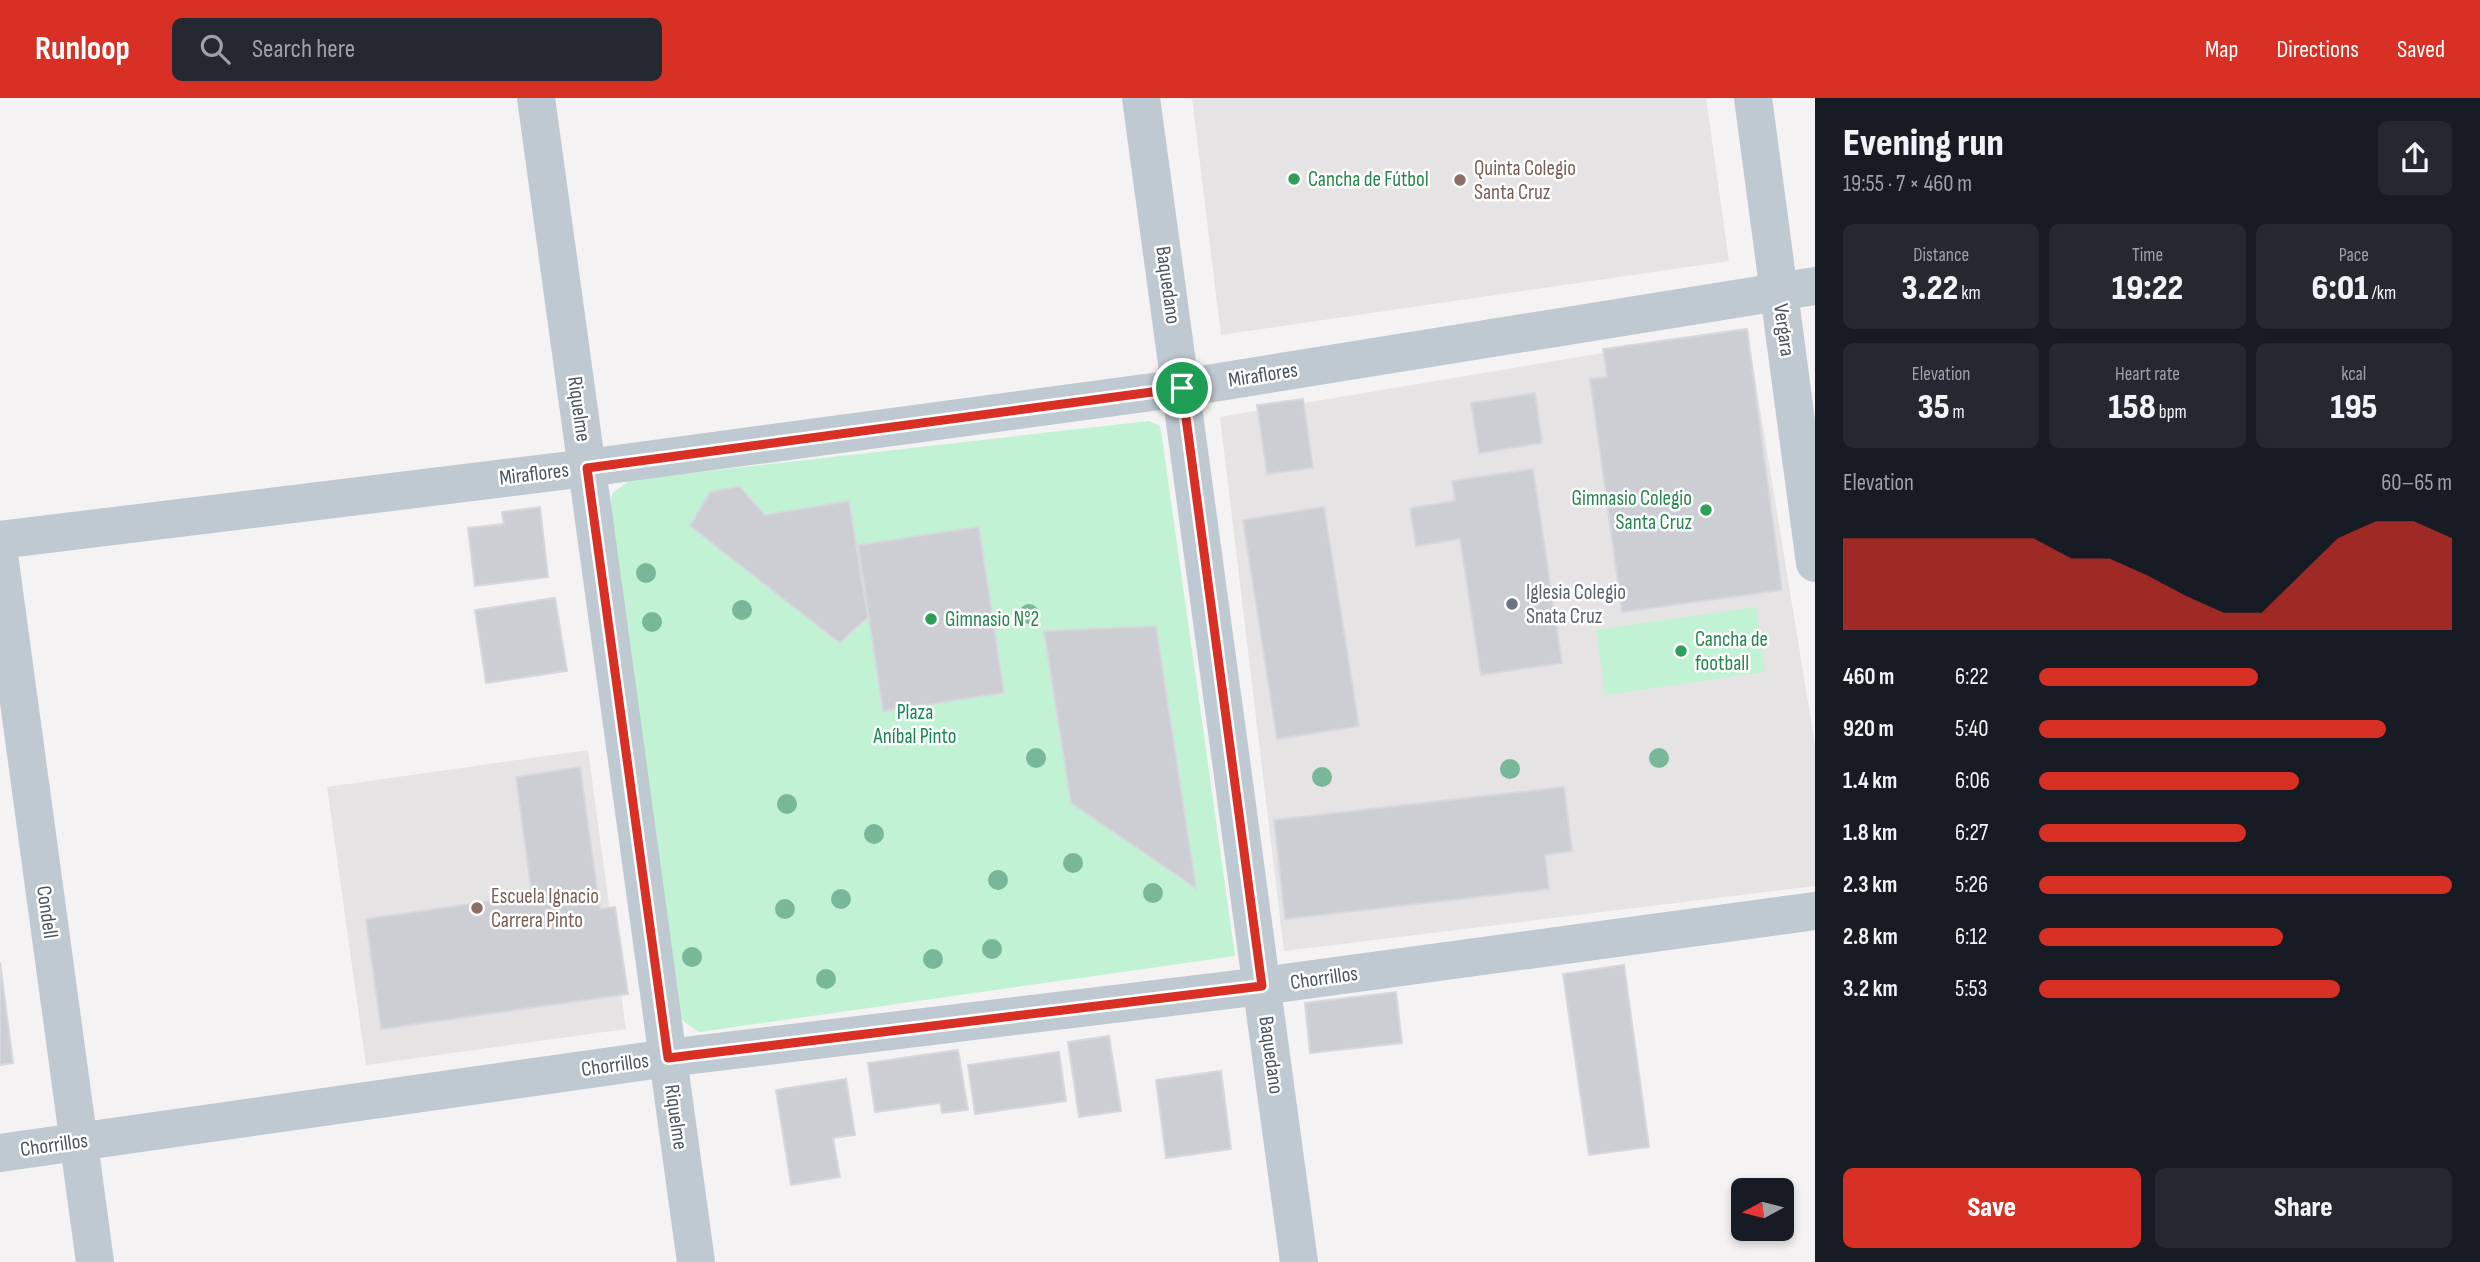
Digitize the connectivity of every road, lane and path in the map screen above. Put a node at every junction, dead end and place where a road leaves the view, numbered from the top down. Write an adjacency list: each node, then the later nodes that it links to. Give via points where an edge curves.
1 (536, 98): 6 (street, Riquelme)
2 (1141, 98): 5 (street, Baquedano)
3 (1753, 98): 4 (street, Vergara)
4 (1797, 288): 5 (street, Miraflores); 9 (street, Vergara)
5 (1182, 388): 6 (street, Miraflores); 11 (street, Baquedano)
6 (587, 468): 7 (street, Miraflores); 12 (street, Riquelme)
7 (0, 540)
8 (0, 562): 13 (street, Condell)
9 (1815, 563)
10 (1815, 911): 11 (street, Chorrillos)
11 (1262, 986): 12 (street, Chorrillos); 17 (street, Baquedano)
12 (668, 1058): 13 (street, Chorrillos); 16 (street, Riquelme)
13 (78, 1142): 14 (street, Chorrillos); 15 (street, Condell)
14 (0, 1153)
15 (94, 1262)
16 (696, 1262)
17 (1299, 1262)

